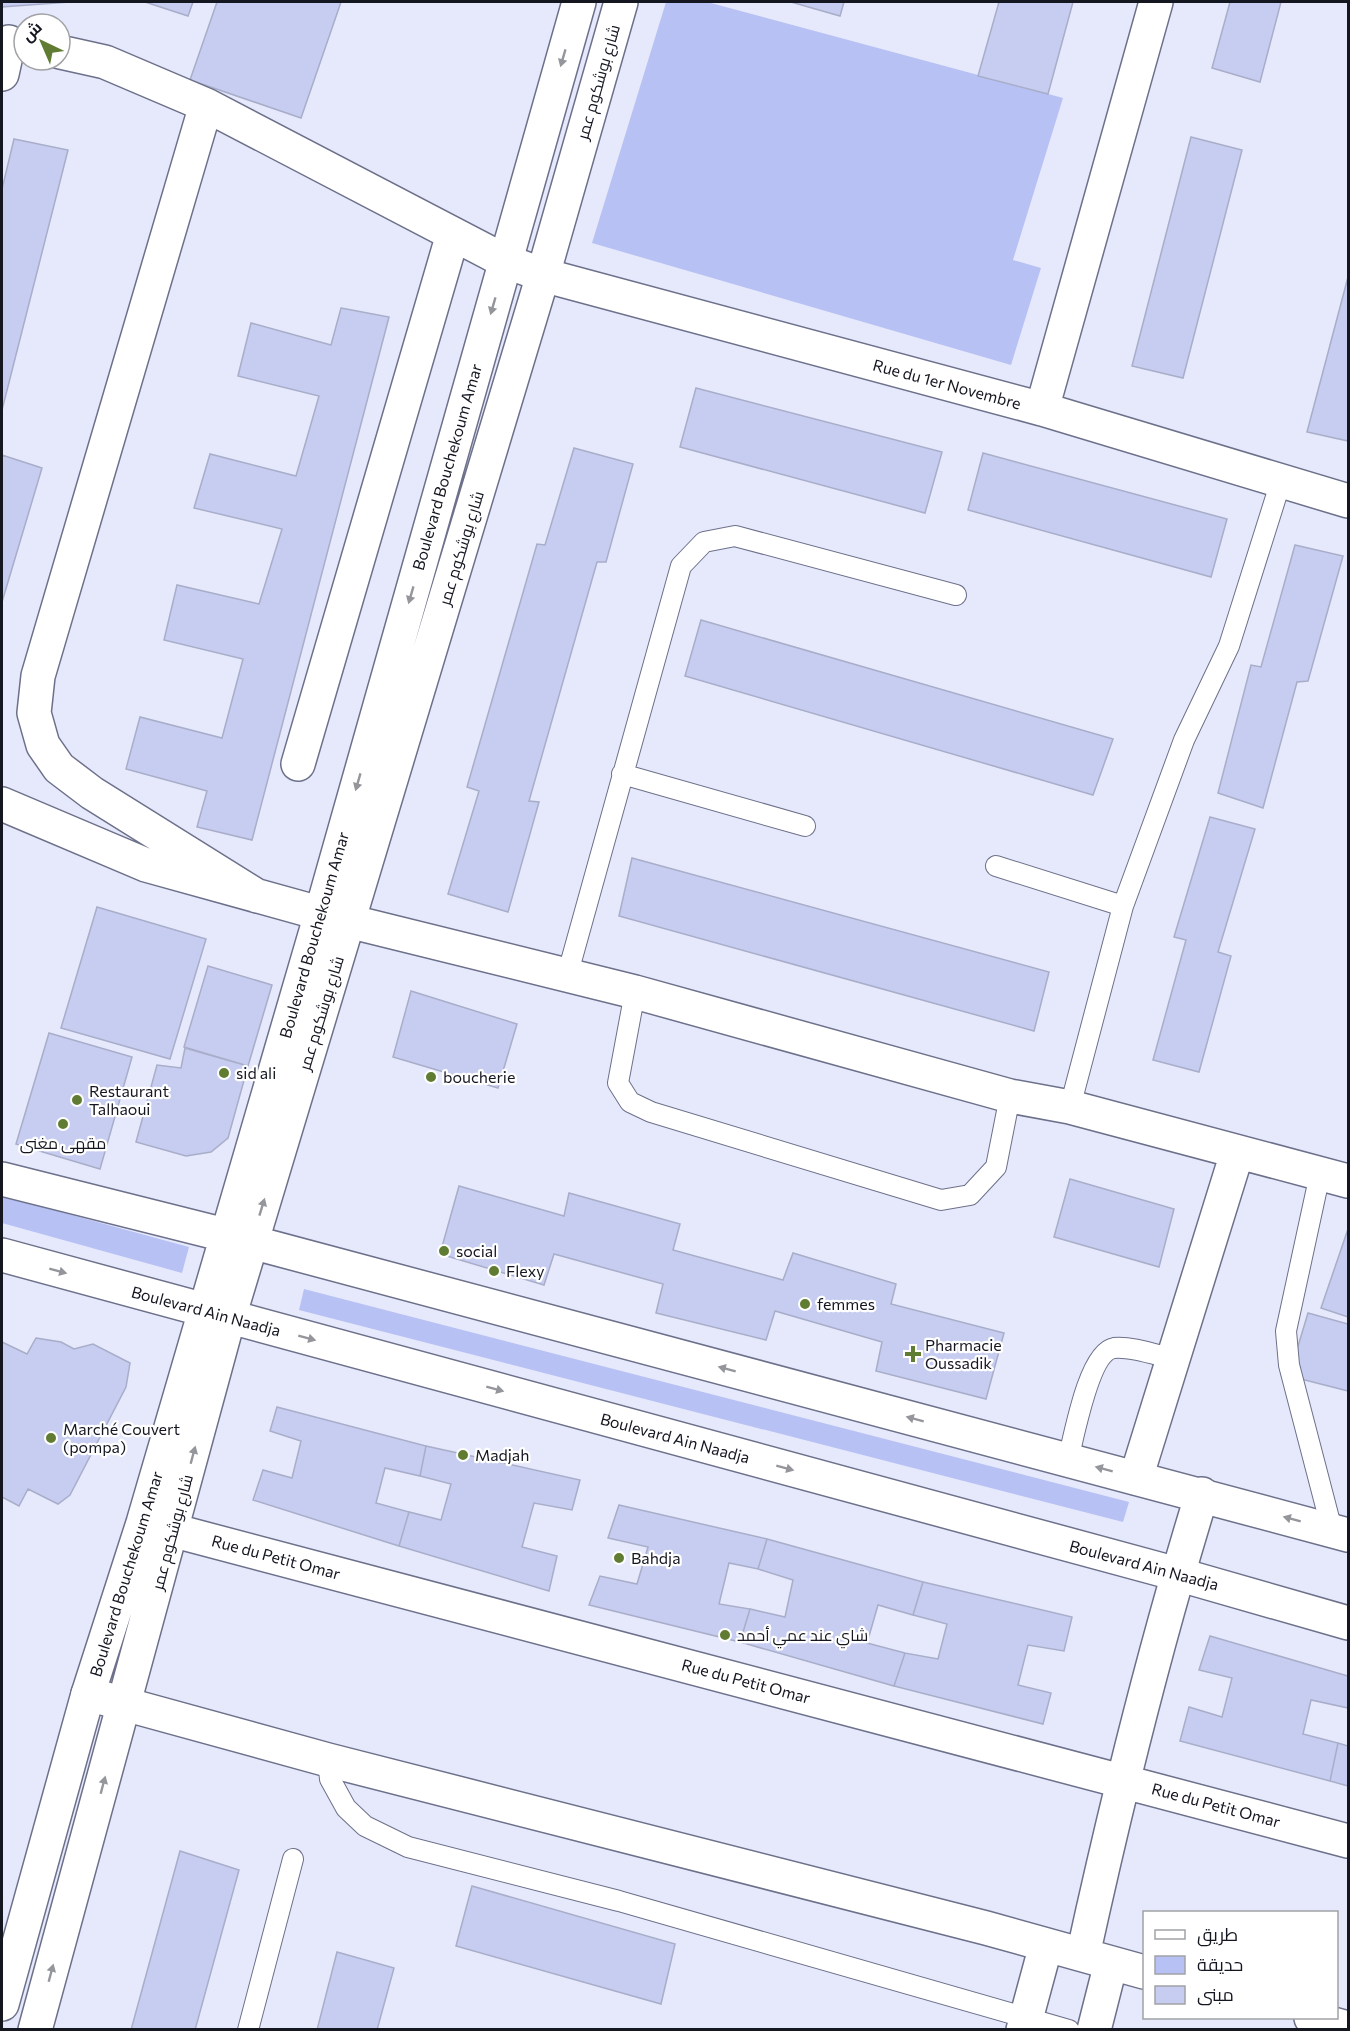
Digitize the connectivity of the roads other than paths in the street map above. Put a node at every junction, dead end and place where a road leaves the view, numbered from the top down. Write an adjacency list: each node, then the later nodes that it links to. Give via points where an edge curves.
1 (579, 2): 9 (street, Boulevard Bouchekoum Amar, one-way to 9)
2 (621, 2): 10 (street, شارع بوشكوم عمر)
3 (1156, 2): 11 (street)
4 (11, 43): 6 (street)
5 (72, 55): 7 (street, Rue du 1er Novembre, via 105,62)
6 (2, 74)
7 (206, 105): 8 (street, Rue du 1er Novembre); 20 (street, via 38,676 34,713 43,745 59,768 92,793)
8 (453, 234): 9 (street, Rue du 1er Novembre); 15 (street)
9 (505, 261): 10 (street, Rue du 1er Novembre); 22 (street, Boulevard Bouchekoum Amar, one-way to 22)
10 (543, 275): 11 (street, Rue du 1er Novembre); 22 (street, شارع بوشكوم عمر)
11 (1042, 409): 12 (street, Rue du 1er Novembre)
12 (1281, 481): 13 (street, Rue du 1er Novembre); 21 (lane, via 1229,646 1184,740)
13 (1348, 501)
14 (956, 595): 16 (lane, via 735,536 704,542 681,566)
15 (298, 764)
16 (622, 774): 18 (lane); 23 (lane)
17 (2, 804): 20 (street, via 146,865)
18 (804, 826)
19 (996, 866): 21 (lane)
20 (257, 896): 22 (street)
21 (1123, 906): 26 (lane)
22 (334, 918): 23 (street); 30 (street, شارع بوشكوم عمر)
23 (567, 976): 24 (street)
24 (635, 992): 25 (street); 25 (lane, via 618,1083 630,1102 651,1112 941,1200 970,1195 996,1167)
25 (1010, 1096): 26 (street)
26 (1070, 1107): 27 (street)
27 (1236, 1153): 28 (street); 33 (street)
28 (1334, 1177): 38 (lane, via 1286,1330 1289,1365)
29 (2, 1179): 30 (street)
30 (239, 1239): 32 (street, شارع بوشكوم عمر); 34 (street, one-way to 30)
31 (2, 1255): 32 (street, Boulevard Ain Naadja, one-way to 32)
32 (217, 1314): 37 (street, شارع بوشكوم عمر); 39 (street, Boulevard Ain Naadja, one-way to 39)
33 (1173, 1359): 34 (lane, via 1117,1348 1106,1350 1094,1365); 35 (street)
34 (1068, 1460): 35 (street, one-way to 34)
35 (1136, 1478): 36 (street)
36 (1202, 1494): 38 (street, one-way to 36); 39 (street)
37 (158, 1526): 41 (street, Boulevard Bouchekoum Amar); 42 (street, شارع بوشكوم عمر); 44 (street, Rue du Petit Omar)
38 (1340, 1532)
39 (1177, 1574): 40 (street, Boulevard Ain Naadja); 44 (street)
40 (1348, 1623)
41 (88, 1694): 42 (street); 50 (street, Boulevard Bouchekoum Amar)
42 (125, 1704): 43 (street); 54 (street, شارع بوشكوم عمر, one-way to 42)
43 (328, 1760): 47 (street); 52 (lane, via 330,1779 346,1808 365,1826 408,1847 619,1901)
44 (1122, 1780): 45 (street, Rue du Petit Omar); 48 (street)
45 (1348, 1841)
46 (293, 1859): 55 (lane)
47 (1046, 1945): 48 (street); 52 (street)
48 (1097, 1959): 49 (street); 57 (street)
49 (1143, 1972)
50 (2, 2004)
51 (1315, 2019): 53 (street)
52 (1024, 2024): 56 (lane)
53 (1348, 2028)
54 (35, 2030)
55 (248, 2030)
56 (1069, 2030)
57 (1094, 2030)

